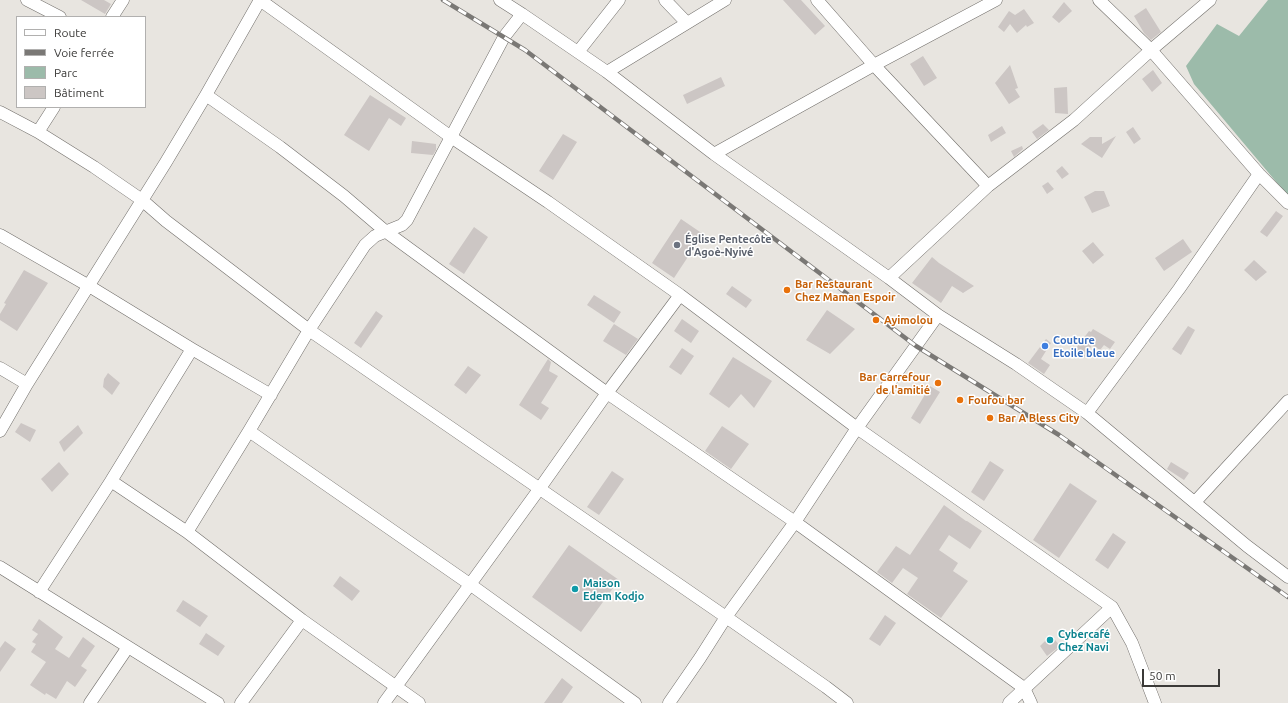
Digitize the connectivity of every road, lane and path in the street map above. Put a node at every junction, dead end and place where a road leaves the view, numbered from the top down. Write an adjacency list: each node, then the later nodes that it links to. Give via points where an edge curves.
1 (27, 0): 13 (street)
2 (122, 0): 14 (street)
3 (260, 0): 20 (street); 24 (street)
4 (500, 0): 12 (street)
5 (619, 0): 17 (street)
6 (665, 0): 15 (street)
7 (725, 0): 15 (street)
8 (817, 0): 18 (street)
9 (996, 0): 18 (street)
10 (1099, 0): 16 (street)
11 (1210, 0): 16 (street)
12 (522, 14): 17 (street); 24 (street, via 504,37)
13 (58, 16)
14 (113, 16)
15 (686, 23): 19 (street)
16 (1151, 50): 26 (street); 27 (street, via 1074,120)
17 (578, 52): 19 (street)
18 (874, 65): 25 (street); 27 (street)
19 (607, 72): 25 (street)
20 (206, 95): 28 (street); 30 (street, via 280,147)
21 (53, 108): 23 (street)
22 (0, 112): 23 (street)
23 (38, 132): 28 (street)
24 (451, 137): 30 (street, via 407,220 402,225); 34 (street)
25 (714, 154): 32 (street)
26 (1259, 174): 29 (street); 43 (street)
27 (988, 186): 32 (street)
28 (142, 200): 33 (street); 36 (street)
29 (1288, 203)
30 (385, 231): 36 (street, via 365,245); 40 (street)
31 (0, 235): 33 (street)
32 (889, 278): 35 (street)
33 (89, 286): 37 (street); 39 (street)
34 (680, 295): 40 (street); 44 (street)
35 (938, 315): 43 (street, via 1016,364); 44 (street)
36 (309, 330): 41 (street); 48 (street)
37 (192, 349): 41 (street); 47 (street)
38 (0, 368): 39 (street)
39 (27, 384): 45 (street)
40 (607, 393): 48 (street); 50 (street)
41 (271, 395): 46 (street)
42 (1288, 401): 49 (street)
43 (1087, 414): 49 (street)
44 (857, 428): 50 (street); 56 (street)
45 (0, 431)
46 (249, 431): 51 (street); 54 (street)
47 (111, 481): 51 (street); 55 (street)
48 (540, 488): 54 (street); 57 (street)
49 (1196, 502): 53 (street)
50 (795, 522): 57 (street); 61 (street)
51 (187, 532): 58 (street)
52 (0, 567): 55 (street)
53 (1288, 577)
54 (471, 585): 60 (street); 67 (street)
55 (39, 592): 59 (street)
56 (1112, 608): 61 (street); 72 (street, via 1132,643)
57 (726, 617): 68 (street); 69 (street)
58 (302, 620): 60 (street); 64 (street)
59 (128, 647): 62 (street); 63 (street)
60 (396, 686): 65 (street); 66 (street)
61 (1024, 688): 70 (street); 71 (street)
62 (90, 703)
63 (218, 703)
64 (241, 703)
65 (384, 703)
66 (419, 703)
67 (635, 703)
68 (669, 703)
69 (847, 703)
70 (1009, 703)
71 (1031, 703)
72 (1155, 703)

